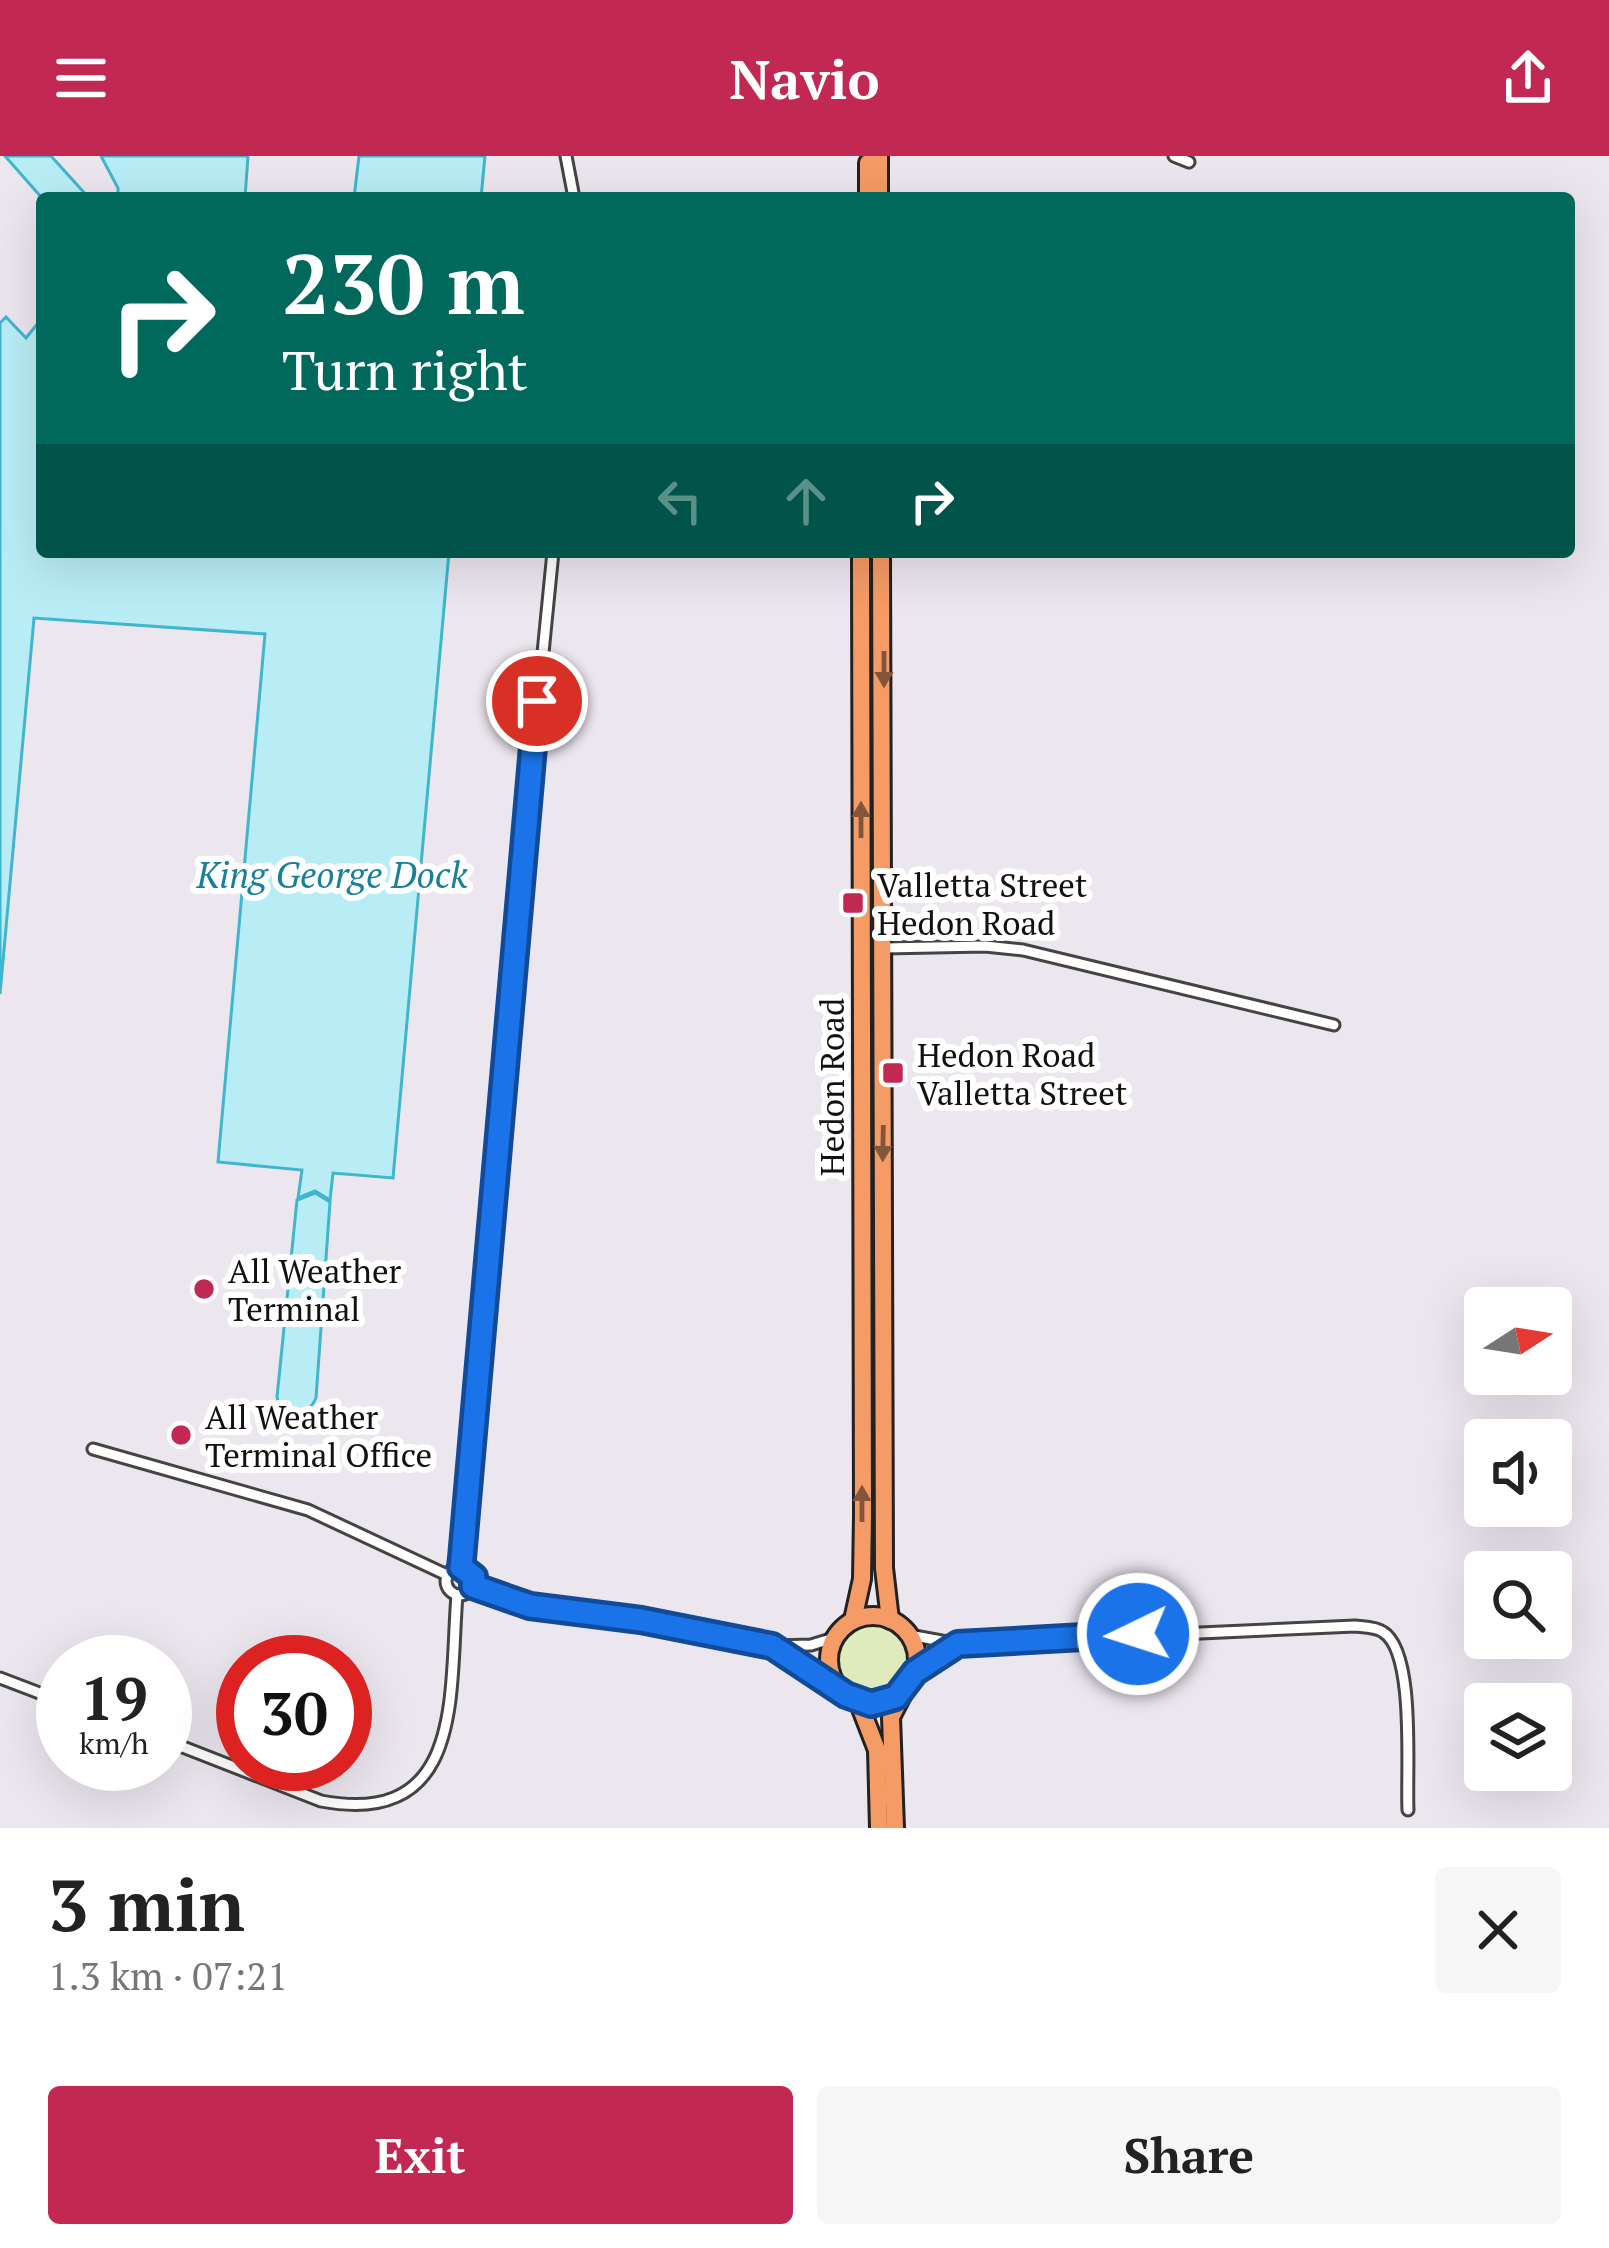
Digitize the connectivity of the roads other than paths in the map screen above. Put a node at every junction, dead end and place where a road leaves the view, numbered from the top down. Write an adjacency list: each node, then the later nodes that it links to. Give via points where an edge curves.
1 (566, 156): 6 (street)
2 (868, 156): 7 (highway)
3 (879, 156): 8 (highway)
4 (1174, 156): 5 (street)
5 (1189, 162)
6 (573, 192)
7 (868, 192)
8 (879, 192)
9 (552, 558): 15 (street)
10 (861, 558): 20 (highway, Hedon Road, one-way to 10, via 863,1515)
11 (881, 558): 12 (highway, Hedon Road, one-way to 12)
12 (884, 948): 13 (street, via 1023,950); 19 (highway, Hedon Road, one-way to 19)
13 (1334, 1025)
14 (94, 1448): 16 (street, via 308,1510)
15 (461, 1567): 16 (street); 17 (street)
16 (447, 1575): 18 (street, via 447,1588)
17 (473, 1586): 18 (street); 24 (street, via 530,1606)
18 (458, 1595): 30 (street, via 446,1731 435,1762 392,1802 321,1801)
19 (890, 1619): 20 (highway); 21 (highway)
20 (854, 1620): 22 (highway)
21 (909, 1635): 23 (street); 26 (highway)
22 (834, 1638): 24 (street); 27 (highway, via 829,1662)
23 (958, 1644): 26 (street); 31 (street, via 1382,1630 1402,1669)
24 (772, 1646): 27 (street)
25 (0, 1678): 28 (street)
26 (910, 1680): 29 (highway, via 884,1702); 33 (highway, via 891,1717)
27 (837, 1685): 29 (highway)
28 (36, 1692)
29 (858, 1701): 32 (highway, via 877,1750)
30 (192, 1751)
31 (1408, 1810)
32 (880, 1828)
33 (895, 1828)

